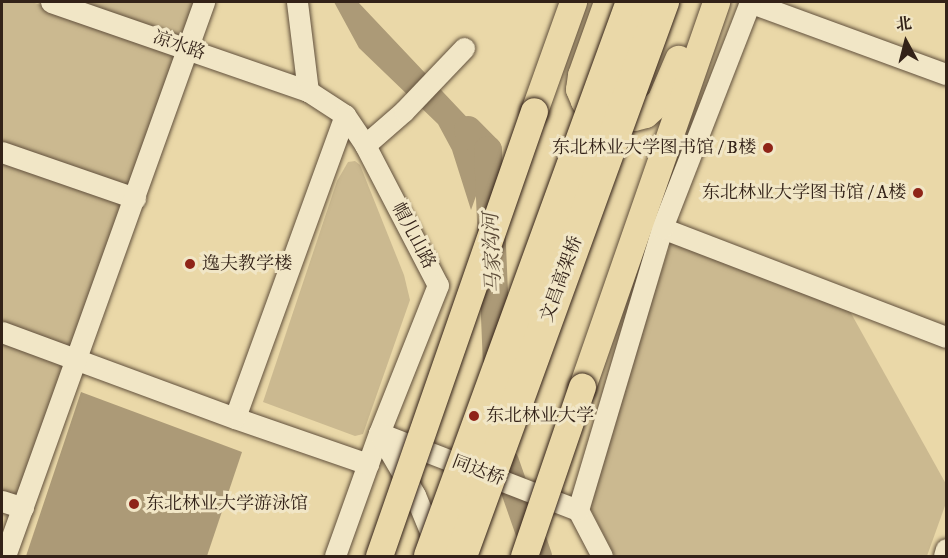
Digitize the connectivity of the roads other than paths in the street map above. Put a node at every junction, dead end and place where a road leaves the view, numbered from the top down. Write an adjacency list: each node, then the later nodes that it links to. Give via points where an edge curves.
1 (51, 2): 12 (street, 凉水路)
2 (204, 2): 12 (street)
3 (297, 2): 14 (street)
4 (573, 2): 32 (main road, bridge)
5 (608, 2): 8 (main road, via 579,89 584,100 616,115 645,114 654,109 666,90)
6 (632, 2): 33 (highway, 文昌高架桥, bridge)
7 (663, 2): 35 (highway, 文昌高架桥, bridge)
8 (698, 2)
9 (716, 2): 36 (main road, bridge)
10 (750, 2): 13 (street); 19 (street)
11 (464, 48): 16 (street, via 405,111)
12 (189, 50): 14 (street, 凉水路); 18 (street)
13 (946, 74)
14 (308, 91): 15 (street, 帽儿山路)
15 (345, 115): 16 (street, 帽儿山路); 23 (street)
16 (365, 146): 24 (street, 帽儿山路, via 438,285)
17 (2, 152): 18 (street)
18 (135, 198): 22 (street)
19 (662, 228): 21 (street); 28 (street)
20 (2, 332): 22 (street)
21 (946, 337)
22 (76, 360): 23 (street); 27 (street)
23 (235, 418): 25 (street)
24 (379, 433): 25 (street, 帽儿山路); 28 (street, 同达桥, bridge); 34 (street, via 415,495)
25 (368, 464): 31 (street, 帽儿山路)
26 (2, 501): 27 (street)
27 (23, 508): 30 (street)
28 (578, 510): 37 (street)
29 (946, 549): 38 (street)
30 (5, 556)
31 (335, 556)
32 (379, 556)
33 (429, 556)
34 (441, 556)
35 (461, 556)
36 (524, 556)
37 (602, 556)
38 (944, 556)

